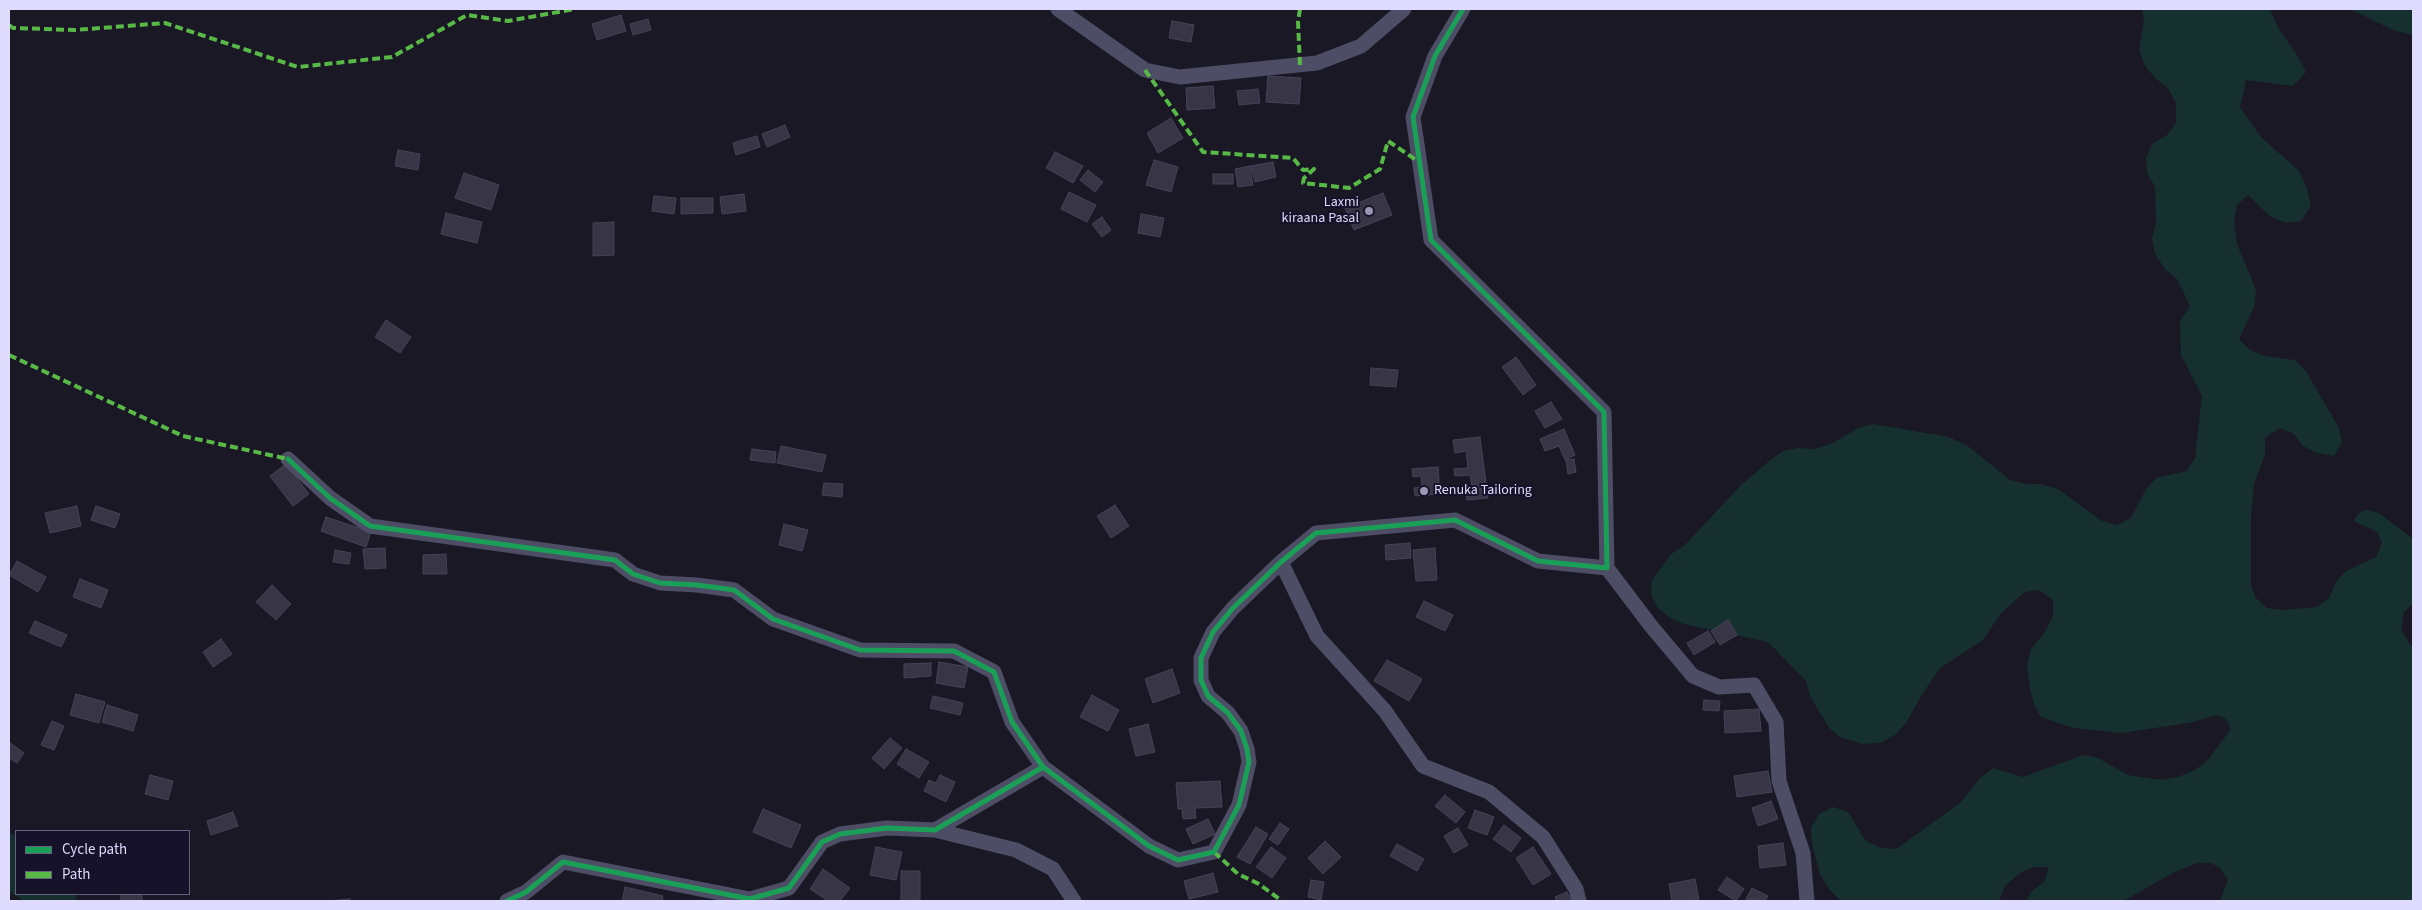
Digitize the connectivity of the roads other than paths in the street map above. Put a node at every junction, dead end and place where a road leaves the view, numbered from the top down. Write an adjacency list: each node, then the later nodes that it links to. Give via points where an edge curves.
1 (1058, 9): 2 (street, via 1145,70 1180,77 1317,63 1362,46)
2 (1404, 9)
3 (1463, 9): 6 (street, via 1435,56 1413,117 1431,240 1604,412)
4 (288, 459): 7 (street, via 330,498 370,526 615,560 633,574 660,583 734,590 773,618 860,650 954,651 994,672 1012,722)
5 (1281, 562): 6 (street, via 1316,533 1455,520 1538,561); 7 (street, via 1233,608 1214,632 1201,658 1201,680 1208,696 1228,713 1241,731 1249,762 1239,804 1214,852 1178,860 1149,846); 11 (street, via 1317,636 1384,711 1424,766 1489,792 1543,837 1576,889)
6 (1608, 568): 12 (street, via 1693,676 1719,686 1754,685 1776,722 1779,781 1803,853)
7 (1044, 768): 8 (street)
8 (935, 830): 9 (street, via 887,828 840,834 822,842 789,888 750,899 563,862 526,892); 10 (street, via 1016,850 1053,869)
9 (507, 901)
10 (1074, 901)
11 (1579, 901)
12 (1807, 901)

